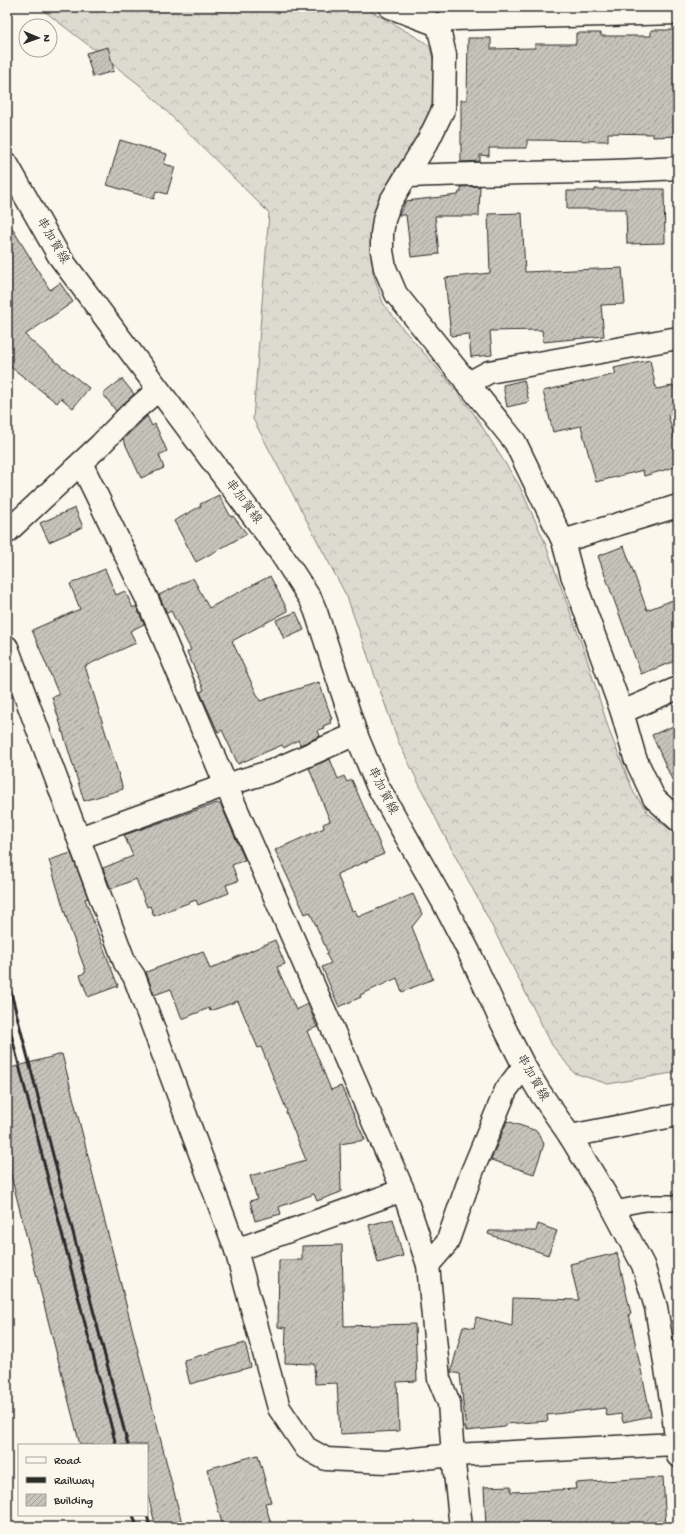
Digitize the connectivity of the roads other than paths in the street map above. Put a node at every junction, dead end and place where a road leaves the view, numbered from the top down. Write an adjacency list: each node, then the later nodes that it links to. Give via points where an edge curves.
1 (390, 7): 3 (street)
2 (678, 13): 3 (street, via 453,19)
3 (438, 25): 6 (street, via 445,55 444,108 429,139)
4 (7, 164): 9 (street, 串加賀線, via 59,256)
5 (678, 168): 6 (street, via 620,172)
6 (406, 176): 8 (street, via 389,204 384,220 382,251 385,268 396,294)
7 (678, 338): 8 (street, via 490,372)
8 (468, 384): 13 (street, via 515,442)
9 (158, 390): 10 (street); 17 (street, 串加賀線, via 280,552 311,600)
10 (81, 463): 12 (street); 18 (street, via 147,599)
11 (678, 506): 13 (street)
12 (7, 532)
13 (563, 541): 16 (street, via 572,575)
14 (7, 647): 20 (street)
15 (678, 688): 16 (street)
16 (622, 712): 19 (street, via 635,758 654,798)
17 (356, 734): 18 (street, via 272,770); 21 (street, 串加賀線, via 377,785 442,900)
18 (226, 785): 20 (street); 24 (street)
19 (678, 820)
20 (79, 838): 27 (street, via 125,964 134,976)
21 (524, 1066): 23 (street, 串加賀線); 28 (street, via 506,1090 472,1172 447,1243)
22 (678, 1114): 23 (street)
23 (570, 1136): 26 (street, 串加賀線)
24 (403, 1190): 27 (street); 28 (street)
25 (678, 1203): 26 (lane, via 645,1203)
26 (614, 1209): 29 (street, 串加賀線, via 643,1265 656,1307)
27 (236, 1250): 31 (street, via 279,1408 306,1448 326,1459 386,1462)
28 (428, 1265): 31 (street, via 439,1379 449,1403)
29 (676, 1412): 30 (street, 串加賀線)
30 (677, 1450): 31 (street)
31 (453, 1455): 32 (street)
32 (461, 1527)

